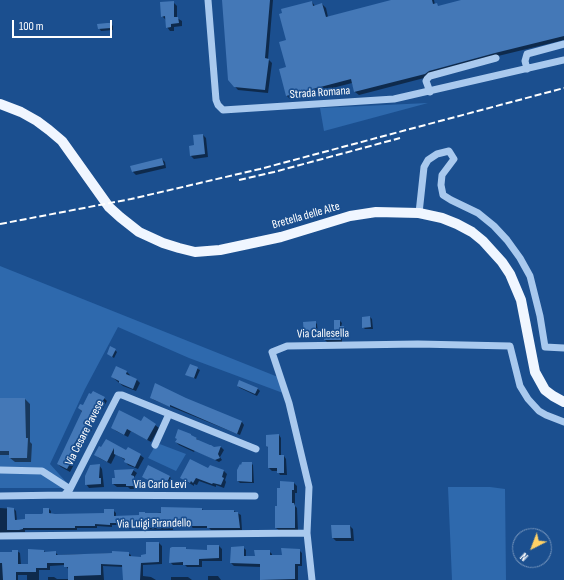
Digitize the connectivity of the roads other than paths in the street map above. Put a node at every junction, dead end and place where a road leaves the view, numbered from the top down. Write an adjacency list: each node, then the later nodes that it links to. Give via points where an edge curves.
1 (208, 0): 6 (street, Strada Romana, via 216,100 223,110 394,99)
2 (564, 44): 5 (street, via 527,54)
3 (496, 58): 6 (street, via 430,76 426,81)
4 (564, 60): 5 (street, Strada Romana)
5 (527, 69): 6 (street, Strada Romana)
6 (430, 92)
7 (0, 104): 8 (main road, Bretella delle Alte, via 21,112 62,141 109,206 139,232 163,243 195,252 220,250 281,237 350,216 376,212)
8 (419, 213): 9 (street, via 424,167 436,154 449,152 454,159 442,175 444,195 478,213 516,251 528,271 540,316 545,348); 10 (main road, Bretella delle Alte, via 442,218 472,232 502,262 521,300 535,372 545,390)
9 (564, 348)
10 (564, 402)
11 (169, 414): 13 (street); 14 (street, Via Cesare Pavese); 16 (street, Via Cesare Pavese, via 118,395)
12 (564, 422): 20 (street, Via Callesella, via 539,411 528,399 520,386 510,346 363,344 278,348 272,352 289,403 309,487)
13 (155, 445)
14 (256, 449)
15 (0, 470): 16 (street, via 42,471)
16 (70, 489): 17 (street)
17 (64, 495): 18 (street, Via Carlo Levi); 19 (street, Via Carlo Levi)
18 (0, 496)
19 (255, 496)
20 (307, 533): 21 (street, Via Luigi Pirandello); 22 (street, Via Callesella)
21 (0, 536)
22 (312, 580)

